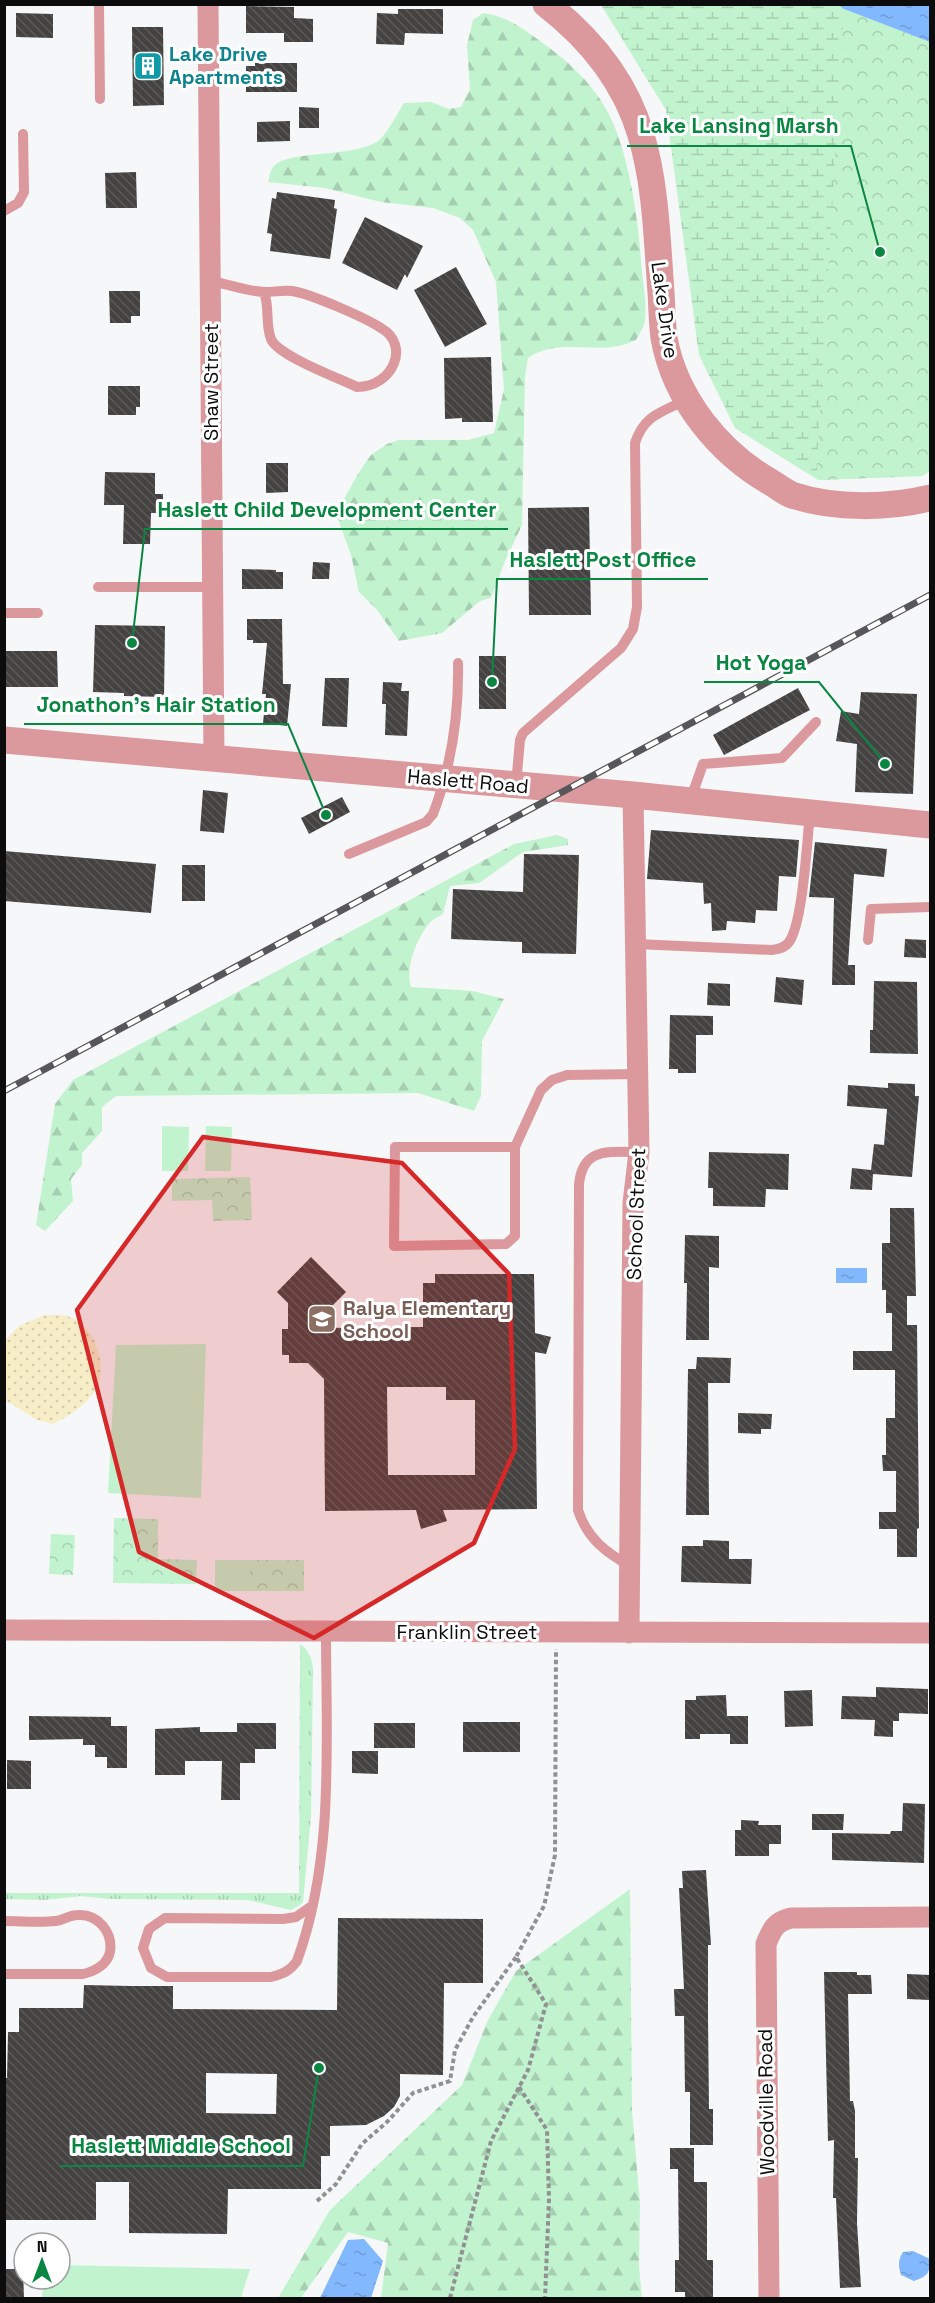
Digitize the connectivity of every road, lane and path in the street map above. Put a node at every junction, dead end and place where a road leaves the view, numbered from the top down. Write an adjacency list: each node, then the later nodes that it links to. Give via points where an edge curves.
1 (99, 4): 4 (lane)
2 (208, 4): 7 (street, Shaw Street)
3 (546, 4): 9 (street, Lake Drive, via 603,60 619,83 640,133 651,186 664,338)
4 (100, 99)
5 (23, 134): 6 (lane, via 24,192 18,203)
6 (4, 211)
7 (210, 281): 8 (lane); 12 (street, Shaw Street)
8 (264, 292): 8 (lane, via 302,293 383,329 393,343 392,368 374,385 357,387 282,352 270,337)
9 (687, 400): 10 (street, Lake Drive, via 735,458 794,496 864,505); 20 (lane, via 648,419 635,443 637,607 633,628 621,648 523,733)
10 (930, 498)
11 (98, 587): 12 (lane)
12 (213, 587): 18 (street, Shaw Street)
13 (4, 613): 14 (lane)
14 (38, 613)
15 (458, 663): 19 (lane, via 459,697)
16 (816, 722): 22 (lane, via 782,758 703,764)
17 (4, 740): 18 (street, Haslett Road)
18 (214, 759): 19 (street, Haslett Road)
19 (443, 778): 20 (street, Haslett Road); 25 (lane, via 435,812 429,819)
20 (516, 785): 21 (street, Haslett Road)
21 (633, 795): 22 (street, Haslett Road); 28 (street, School Street)
22 (690, 801): 23 (street, Haslett Road)
23 (810, 813): 24 (street, Haslett Road); 28 (lane, via 802,892 792,936 785,946 772,950)
24 (930, 825)
25 (349, 854)
26 (930, 907): 27 (lane, via 871,909)
27 (868, 940)
28 (636, 944): 29 (street, School Street)
29 (638, 1074): 30 (lane, via 567,1075 552,1080 537,1096); 31 (street, School Street)
30 (515, 1147): 30 (lane, via 395,1147 394,1246 500,1246 511,1240 515,1236)
31 (639, 1152): 32 (street, School Street, via 633,1203); 32 (lane, via 596,1154 580,1171 579,1185 578,1509 594,1541)
32 (630, 1566): 36 (street, School Street)
33 (4, 1630): 34 (street, Franklin Street)
34 (326, 1632): 35 (street, Franklin Street); 38 (lane, via 326,1809)
35 (556, 1632): 36 (street, Franklin Street); 41 (path, via 555,1855 544,1906)
36 (629, 1633): 37 (street, Franklin Street)
37 (930, 1633)
38 (313, 1905): 38 (lane, via 296,1917 283,1919 165,1918 149,1929 143,1948 151,1968 167,1977 271,1977 291,1969 297,1961)
39 (930, 1917): 47 (street, Woodville Road, via 791,1918 781,1921 766,1944)
40 (4, 1921): 42 (lane, via 58,1921 87,1915 102,1925 110,1945 104,1964 91,1972)
41 (516, 1957): 43 (path, via 546,2004 528,2070); 44 (path, via 468,2025 455,2050 450,2081 413,2092 362,2144 336,2184)
42 (4, 1974)
43 (519, 2087): 45 (path, via 491,2141); 46 (path, via 548,2130)
44 (316, 2200)
45 (450, 2298)
46 (545, 2298)
47 (768, 2298)

